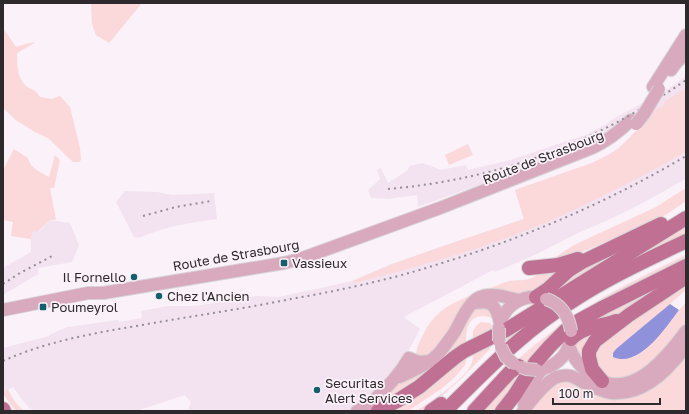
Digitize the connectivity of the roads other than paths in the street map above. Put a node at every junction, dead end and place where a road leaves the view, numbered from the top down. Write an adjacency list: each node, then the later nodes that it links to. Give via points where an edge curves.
1 (686, 35): 3 (main road, Route de Strasbourg)
2 (686, 53): 3 (main road, Route de Strasbourg)
3 (674, 60): 12 (main road, Route de Strasbourg, bridge, via 619,140 603,151 525,181 440,208 293,261)
4 (686, 213): 6 (highway)
5 (686, 218): 27 (highway, via 506,330 464,352 397,401)
6 (638, 235): 10 (highway, via 570,262); 13 (highway, via 575,266)
7 (686, 241): 28 (highway, via 604,282 557,311)
8 (686, 251): 30 (highway, via 576,309 519,352)
9 (686, 266): 32 (highway, via 604,307 566,330 535,362)
10 (529, 268)
11 (686, 277): 17 (highway)
12 (103, 293): 16 (main road, Route de Strasbourg, via 88,293); 18 (main road, Route de Strasbourg, via 93,298)
13 (541, 298): 14 (main road, via 528,297); 21 (main road, bridge, via 555,303 565,313 570,322)
14 (520, 300): 15 (main road, via 484,296); 20 (main road, via 507,309)
15 (469, 308): 20 (main road, via 480,302 486,302 496,308); 23 (main road, via 439,353 422,366)
16 (3, 310)
17 (629, 315): 21 (highway, via 614,322 583,330); 26 (highway, via 595,341 589,351 590,364)
18 (3, 316)
19 (686, 331): 26 (main road, via 662,360 641,377 624,383)
20 (500, 335): 24 (main road, bridge, via 506,357); 28 (highway, via 495,350)
21 (571, 339): 25 (main road, via 562,358); 26 (main road, via 572,354)
22 (686, 346): 26 (main road, via 664,372 637,388 617,393 601,390)
23 (410, 364): 27 (main road); 27 (main road)
24 (518, 366): 25 (main road, bridge, via 526,369); 31 (highway)
25 (543, 368): 26 (main road, via 562,366); 33 (main road, via 532,384)
26 (598, 384): 33 (main road, via 588,385 573,376 558,377 550,381)
27 (374, 407): 29 (main road)
28 (438, 409)
29 (357, 411)
30 (458, 411)
31 (474, 411)
32 (502, 411)
33 (522, 411)

